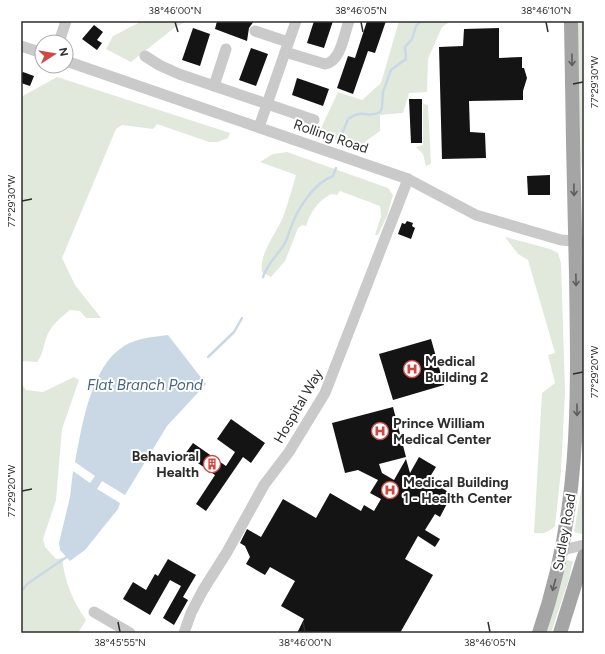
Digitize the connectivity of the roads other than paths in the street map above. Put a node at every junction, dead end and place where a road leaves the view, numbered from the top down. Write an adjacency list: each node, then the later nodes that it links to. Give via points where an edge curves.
1 (66, 21): 6 (street)
2 (296, 21): 8 (street)
3 (349, 21): 8 (street, via 336,58 329,64)
4 (571, 21): 18 (main road, Sudley Road, one-way to 18)
5 (255, 31): 8 (street)
6 (62, 34)
7 (21, 46): 10 (street)
8 (287, 47): 14 (street)
9 (226, 49): 13 (street)
10 (34, 50)
11 (145, 56): 13 (street, via 169,70)
12 (74, 64): 16 (street, Rolling Road)
13 (214, 86): 14 (street)
14 (267, 104): 15 (street); 16 (street)
15 (314, 120)
16 (259, 127): 17 (street, Rolling Road)
17 (408, 179): 18 (street, Rolling Road, via 476,215 548,237); 24 (street, Hospital Way, via 325,393 289,452 264,485 203,590)
18 (580, 241): 20 (main road, Sudley Road, one-way to 20, via 577,427 571,496)
19 (584, 545): 20 (street)
20 (562, 550): 25 (main road, Sudley Road, one-way to 25)
21 (584, 556): 26 (main road, Sudley Road)
22 (94, 612): 23 (street)
23 (130, 633)
24 (184, 633)
25 (539, 633)
26 (560, 633)

